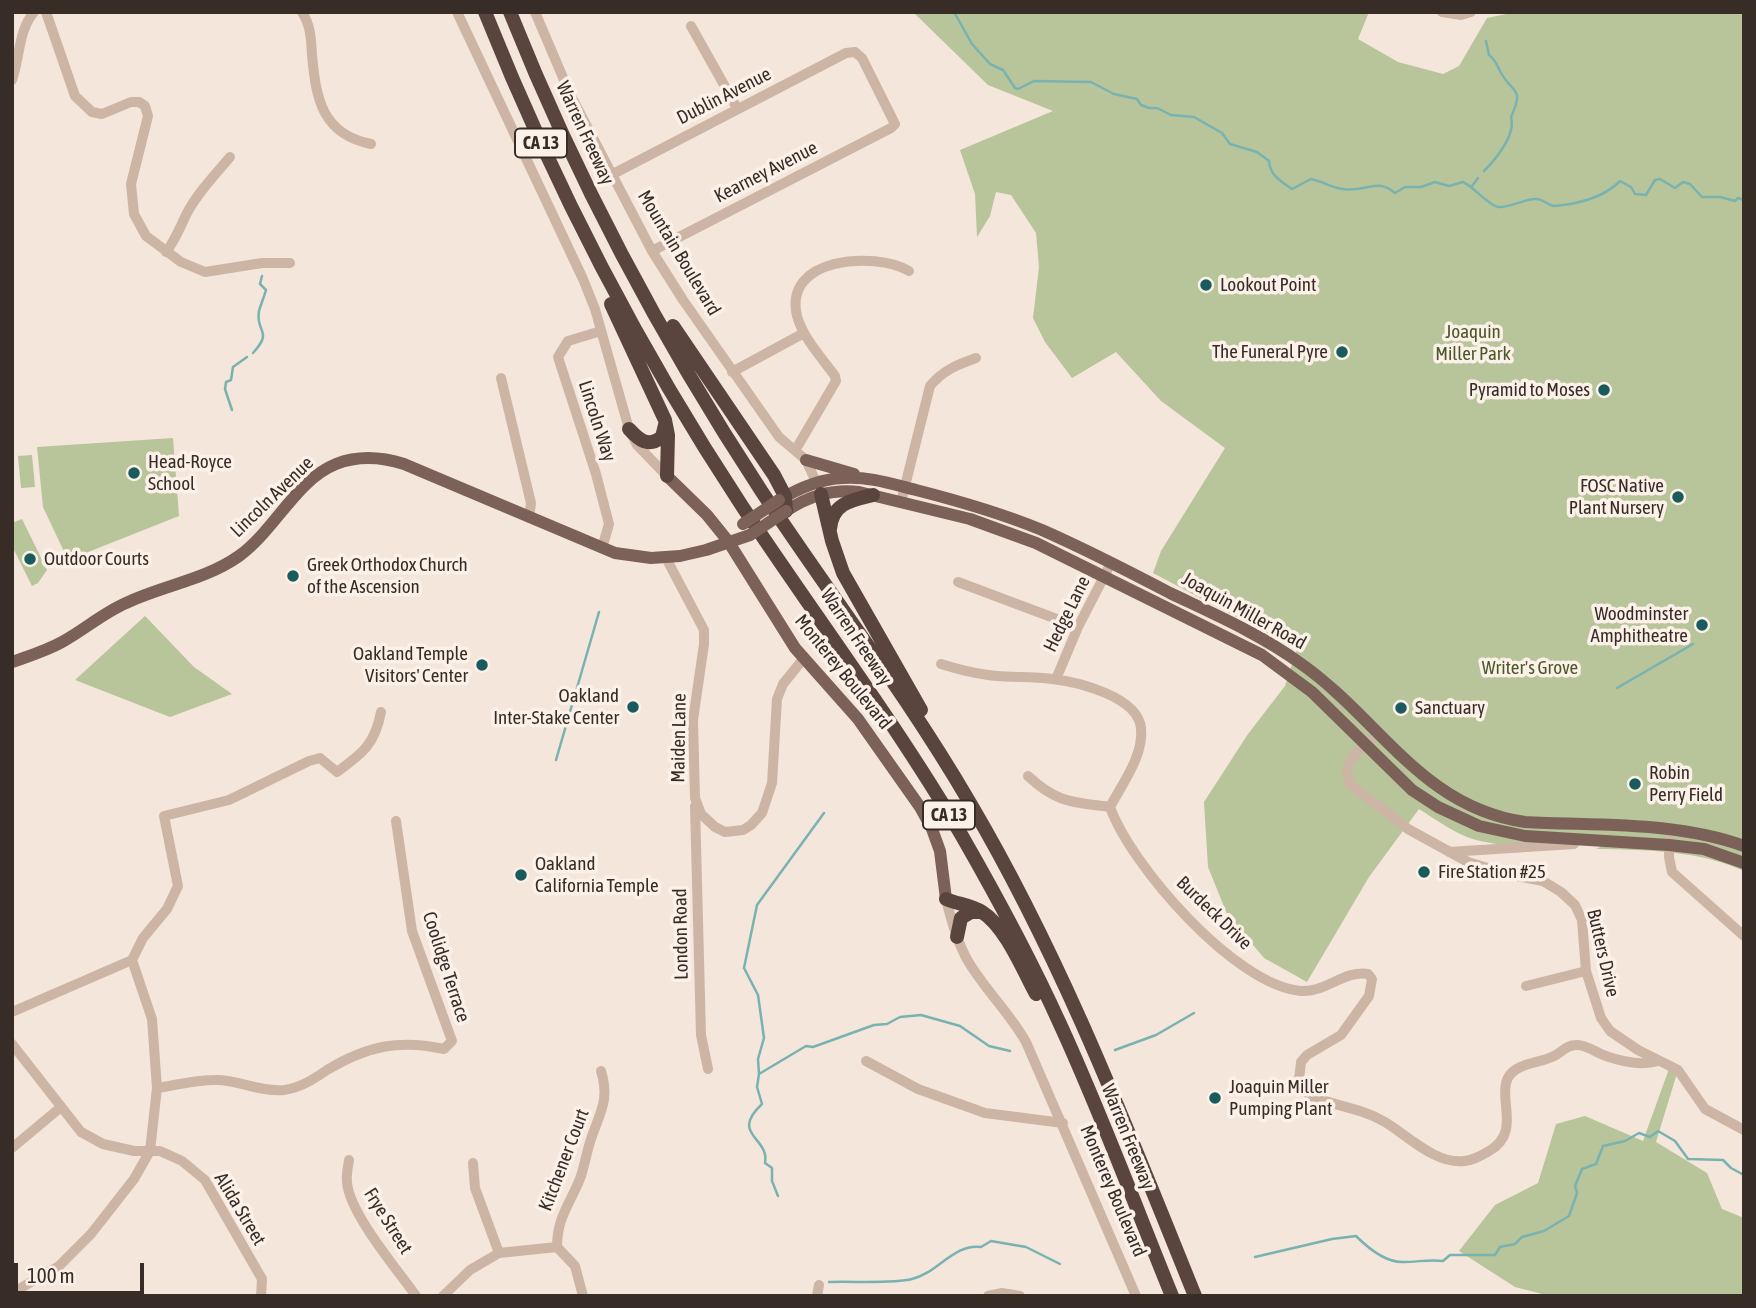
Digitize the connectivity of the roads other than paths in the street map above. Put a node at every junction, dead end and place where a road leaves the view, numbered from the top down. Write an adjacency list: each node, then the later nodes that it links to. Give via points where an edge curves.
1 (34, 12): 11 (street, via 23,31)
2 (46, 12): 19 (street, via 75,96 92,112 102,114 131,102 145,106 148,116 131,184 134,214 146,236)
3 (302, 12): 14 (street, via 309,26 318,98 341,133)
4 (457, 12): 23 (street, Monterey Boulevard, via 583,279)
5 (485, 12): 21 (highway, Warren Freeway / CA 13, via 526,111)
6 (510, 12): 17 (highway, Warren Freeway / CA 13)
7 (535, 12): 16 (street, Mountain Boulevard)
8 (1442, 12): 9 (street)
9 (1471, 12)
10 (691, 26): 12 (street)
11 (12, 80)
12 (737, 108): 13 (street, Dublin Avenue, via 855,52); 16 (street, Dublin Avenue)
13 (895, 124): 18 (street, Kearney Avenue)
14 (371, 144)
15 (230, 157): 19 (street, via 200,192)
16 (611, 175): 18 (street, Mountain Boulevard)
17 (612, 234): 37 (highway, via 774,475); 52 (highway, Warren Freeway / CA 13, via 723,432)
18 (652, 251): 26 (street, Mountain Boulevard)
19 (166, 252): 20 (street, via 205,272)
20 (290, 263)
21 (603, 271): 28 (highway, via 607,295); 79 (highway, Warren Freeway / CA 13, via 723,475 961,834 1030,961)
22 (908, 271): 24 (street, via 898,265 857,260 817,270 797,294 797,314)
23 (601, 331): 29 (street, Monterey Boulevard); 41 (street, Lincoln Way, via 568,341 558,357 609,524)
24 (804, 333): 26 (street); 30 (street, via 836,381)
25 (976, 358): 33 (street, via 940,374 930,386)
26 (732, 372): 30 (street, Mountain Boulevard, via 779,437)
27 (501, 378): 38 (street, via 531,503)
28 (665, 420): 29 (highway, via 665,433 653,443 642,441); 32 (highway)
29 (629, 429): 32 (street, Monterey Boulevard, via 637,445)
30 (796, 449): 31 (street, Mountain Boulevard)
31 (806, 460): 34 (street, Mountain Boulevard); 35 (main road)
32 (667, 476): 39 (main road, Monterey Boulevard)
33 (904, 487): 35 (main road, Joaquin Miller Road); 36 (street); 43 (main road, Joaquin Miller Road, via 974,505)
34 (818, 488): 35 (main road, Joaquin Miller Road); 37 (main road, Lincoln Avenue); 40 (highway)
35 (875, 488): 36 (main road, Joaquin Miller Road); 40 (highway, via 835,511 830,523)
36 (901, 502): 44 (main road, Joaquin Miller Road, via 970,519 1036,543)
37 (783, 503): 39 (main road, Lincoln Avenue, bridge)
38 (529, 518): 41 (main road, Lincoln Avenue); 48 (main road, Lincoln Avenue, via 404,464 377,458 350,460 312,479 262,537 227,564 122,604 61,643)
39 (728, 541): 42 (main road, Lincoln Avenue); 47 (main road, Monterey Boulevard)
40 (832, 541): 52 (highway, via 849,585 921,710)
41 (602, 548): 42 (main road, Lincoln Avenue)
42 (666, 558): 56 (street, Maiden Lane, via 704,630 693,720)
43 (1111, 563): 44 (street, Hedge Lane); 53 (main road, Joaquin Miller Road, via 1251,633 1302,664)
44 (1105, 576): 46 (street, Hedge Lane); 54 (main road, Joaquin Miller Road, via 1262,655 1312,692)
45 (958, 583): 46 (street)
46 (1078, 627): 50 (street, Hedge Lane)
47 (804, 658): 56 (street, Maiden Lane, via 777,699 772,783 762,813 743,830 725,832 708,822); 65 (main road, Monterey Boulevard, via 867,730 927,819 940,851)
48 (12, 662)
49 (941, 664): 50 (street, via 990,676)
50 (1056, 679): 57 (street, via 1115,698 1135,713 1141,727 1132,768)
51 (381, 712): 69 (street, via 372,742 337,772 320,758 229,800 164,816 178,886)
52 (926, 732): 98 (highway, Warren Freeway / CA 13, via 971,804 1052,956)
53 (1377, 734): 54 (street, Butters Drive); 59 (main road, Joaquin Miller Road, via 1447,795 1505,819)
54 (1366, 743): 60 (main road, Joaquin Miller Road, via 1412,790 1479,826 1525,836); 63 (street, Butters Drive, via 1348,765 1351,785 1408,829)
55 (1028, 776): 57 (street, via 1044,792 1067,802)
56 (695, 798): 76 (street, London Road, via 701,1035)
57 (1110, 807): 75 (street, Burdeck Drive, via 1144,867 1206,936 1248,969 1268,981 1304,992 1352,974 1368,974 1372,979 1369,996 1341,1035 1301,1062 1299,1080 1310,1096 1358,1109 1440,1156 1462,1161 1478,1158 1498,1146 1507,1134 1504,1093 1509,1076 1523,1066 1569,1045 1645,1065)
58 (396, 821): 78 (street, Coolidge Terrace, via 412,931 452,1041 444,1049 398,1043 366,1050 286,1090 259,1090 217,1080)
59 (1670, 829): 61 (street); 62 (main road, Joaquin Miller Road, via 1708,834)
60 (1612, 841): 61 (main road, Joaquin Miller Road); 63 (street)
61 (1669, 845): 64 (main road, Joaquin Miller Road, via 1704,849); 67 (street, via 1672,872)
62 (1744, 846)
63 (1449, 852): 70 (street, Butters Drive, via 1490,869 1543,881 1561,892 1582,920)
64 (1744, 863)
65 (946, 899): 66 (highway); 68 (street, Monterey Boulevard)
66 (985, 914): 68 (highway, via 965,914); 79 (highway, via 1012,951)
67 (1744, 936)
68 (957, 937): 81 (street, Monterey Boulevard, via 976,974 1019,1029)
69 (132, 960): 72 (street); 78 (street, via 152,1019)
70 (1586, 971): 71 (street); 75 (street, Butters Drive, via 1601,1018 1610,1031)
71 (1526, 986)
72 (12, 1012)
73 (12, 1044): 80 (street, Alida Street)
74 (866, 1061): 81 (street, via 918,1089 985,1113)
75 (1658, 1061): 82 (street, Butters Drive, via 1678,1070 1705,1109)
76 (708, 1069)
77 (601, 1071): 87 (street, Kitchener Court, via 605,1103 557,1228)
78 (157, 1088): 84 (street)
79 (1094, 1103): 97 (highway, Warren Freeway / CA 13)
80 (61, 1107): 83 (street); 84 (street, Alida Street, via 81,1132 103,1144)
81 (1063, 1124): 96 (street, Monterey Boulevard)
82 (1744, 1130)
83 (12, 1148)
84 (150, 1151): 89 (street, Alida Street, via 182,1161 205,1180 262,1279); 90 (street, via 91,1234 59,1266)
85 (349, 1160): 91 (street, Frye Street, via 346,1181 351,1199)
86 (473, 1163): 88 (street, via 475,1188)
87 (557, 1247): 88 (street); 93 (street, via 575,1266)
88 (499, 1253): 92 (street, via 470,1270)
89 (262, 1292)
90 (12, 1293)
91 (416, 1296)
92 (443, 1296)
93 (583, 1296)
94 (988, 1296): 95 (street)
95 (1020, 1296)
96 (1136, 1296)
97 (1172, 1296)
98 (1195, 1296)

